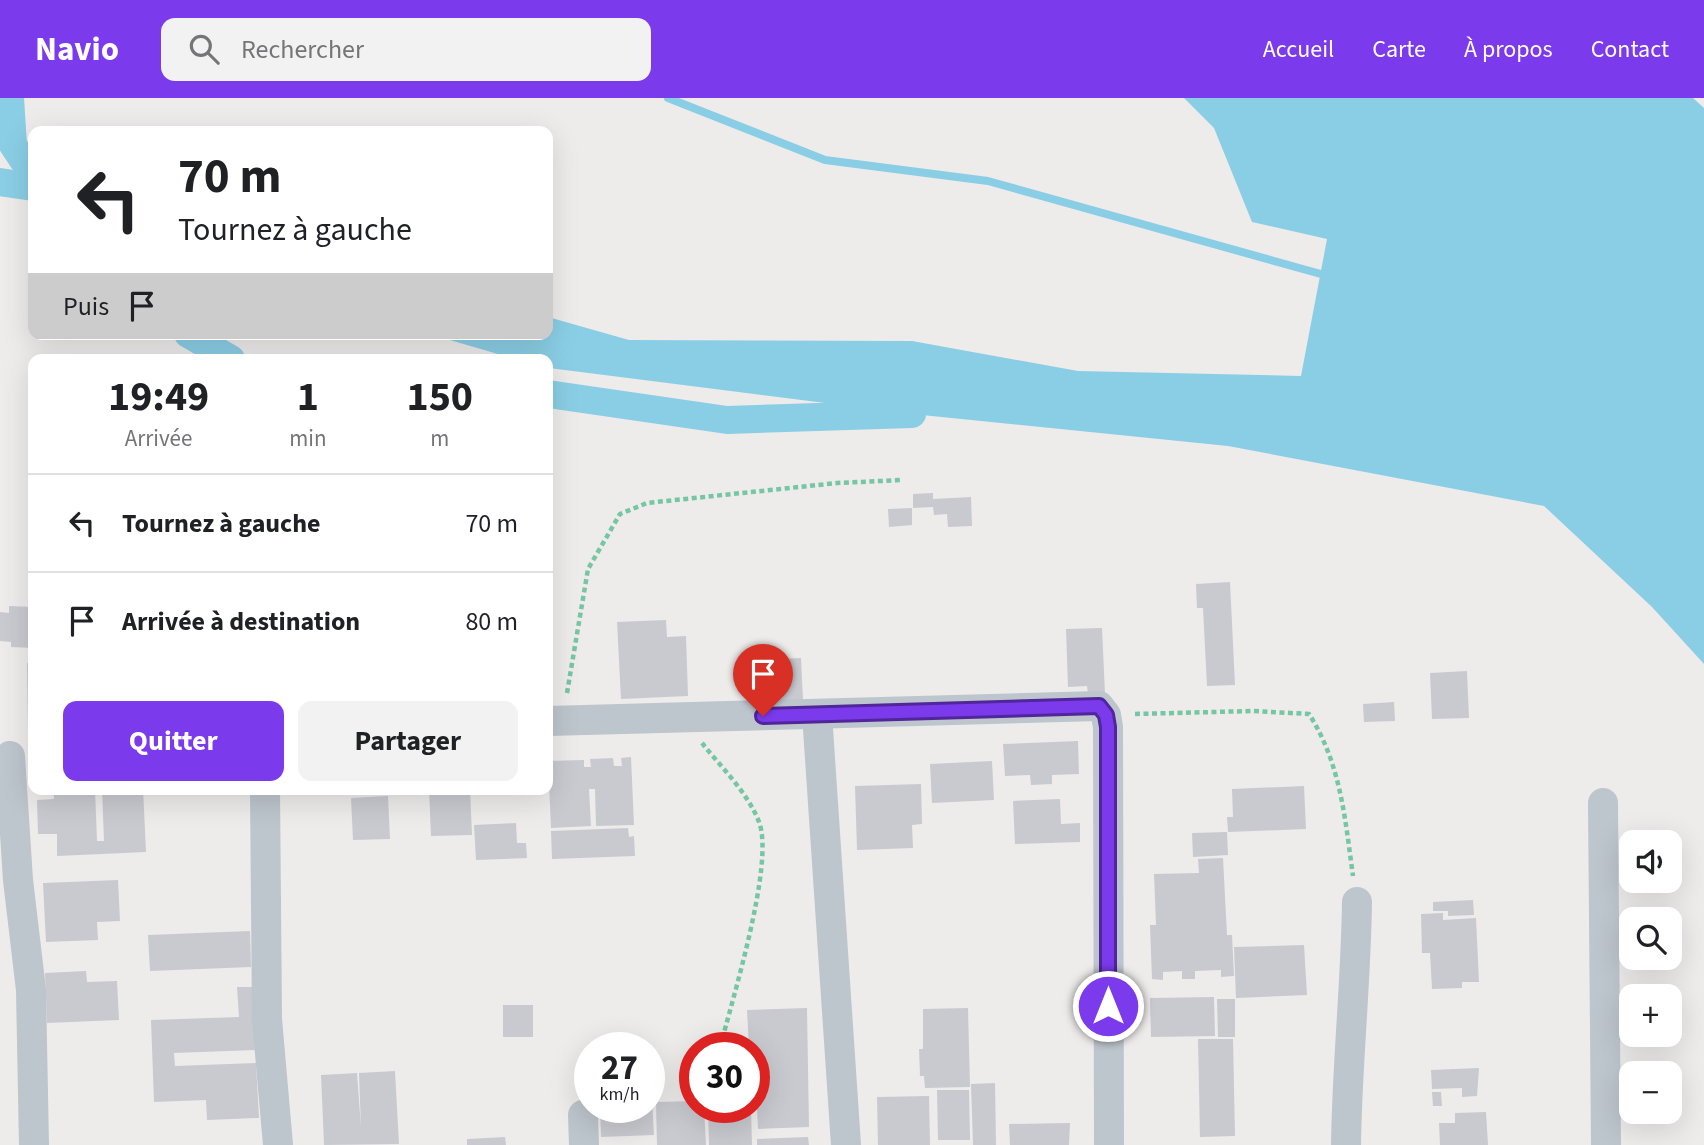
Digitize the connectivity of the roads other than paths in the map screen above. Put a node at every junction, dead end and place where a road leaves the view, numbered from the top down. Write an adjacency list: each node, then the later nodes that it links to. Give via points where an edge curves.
1 (817, 714): 2 (street); 11 (street); 12 (street, via 1099,706 1106,715)
2 (555, 721)
3 (14, 756): 8 (street, via 18,880 31,990)
4 (265, 795): 9 (street, via 267,1019)
5 (1603, 803): 14 (street)
6 (1357, 902): 13 (street)
7 (583, 1123): 10 (street)
8 (34, 1145)
9 (278, 1145)
10 (584, 1145)
11 (846, 1145)
12 (1109, 1145)
13 (1346, 1145)
14 (1606, 1145)

